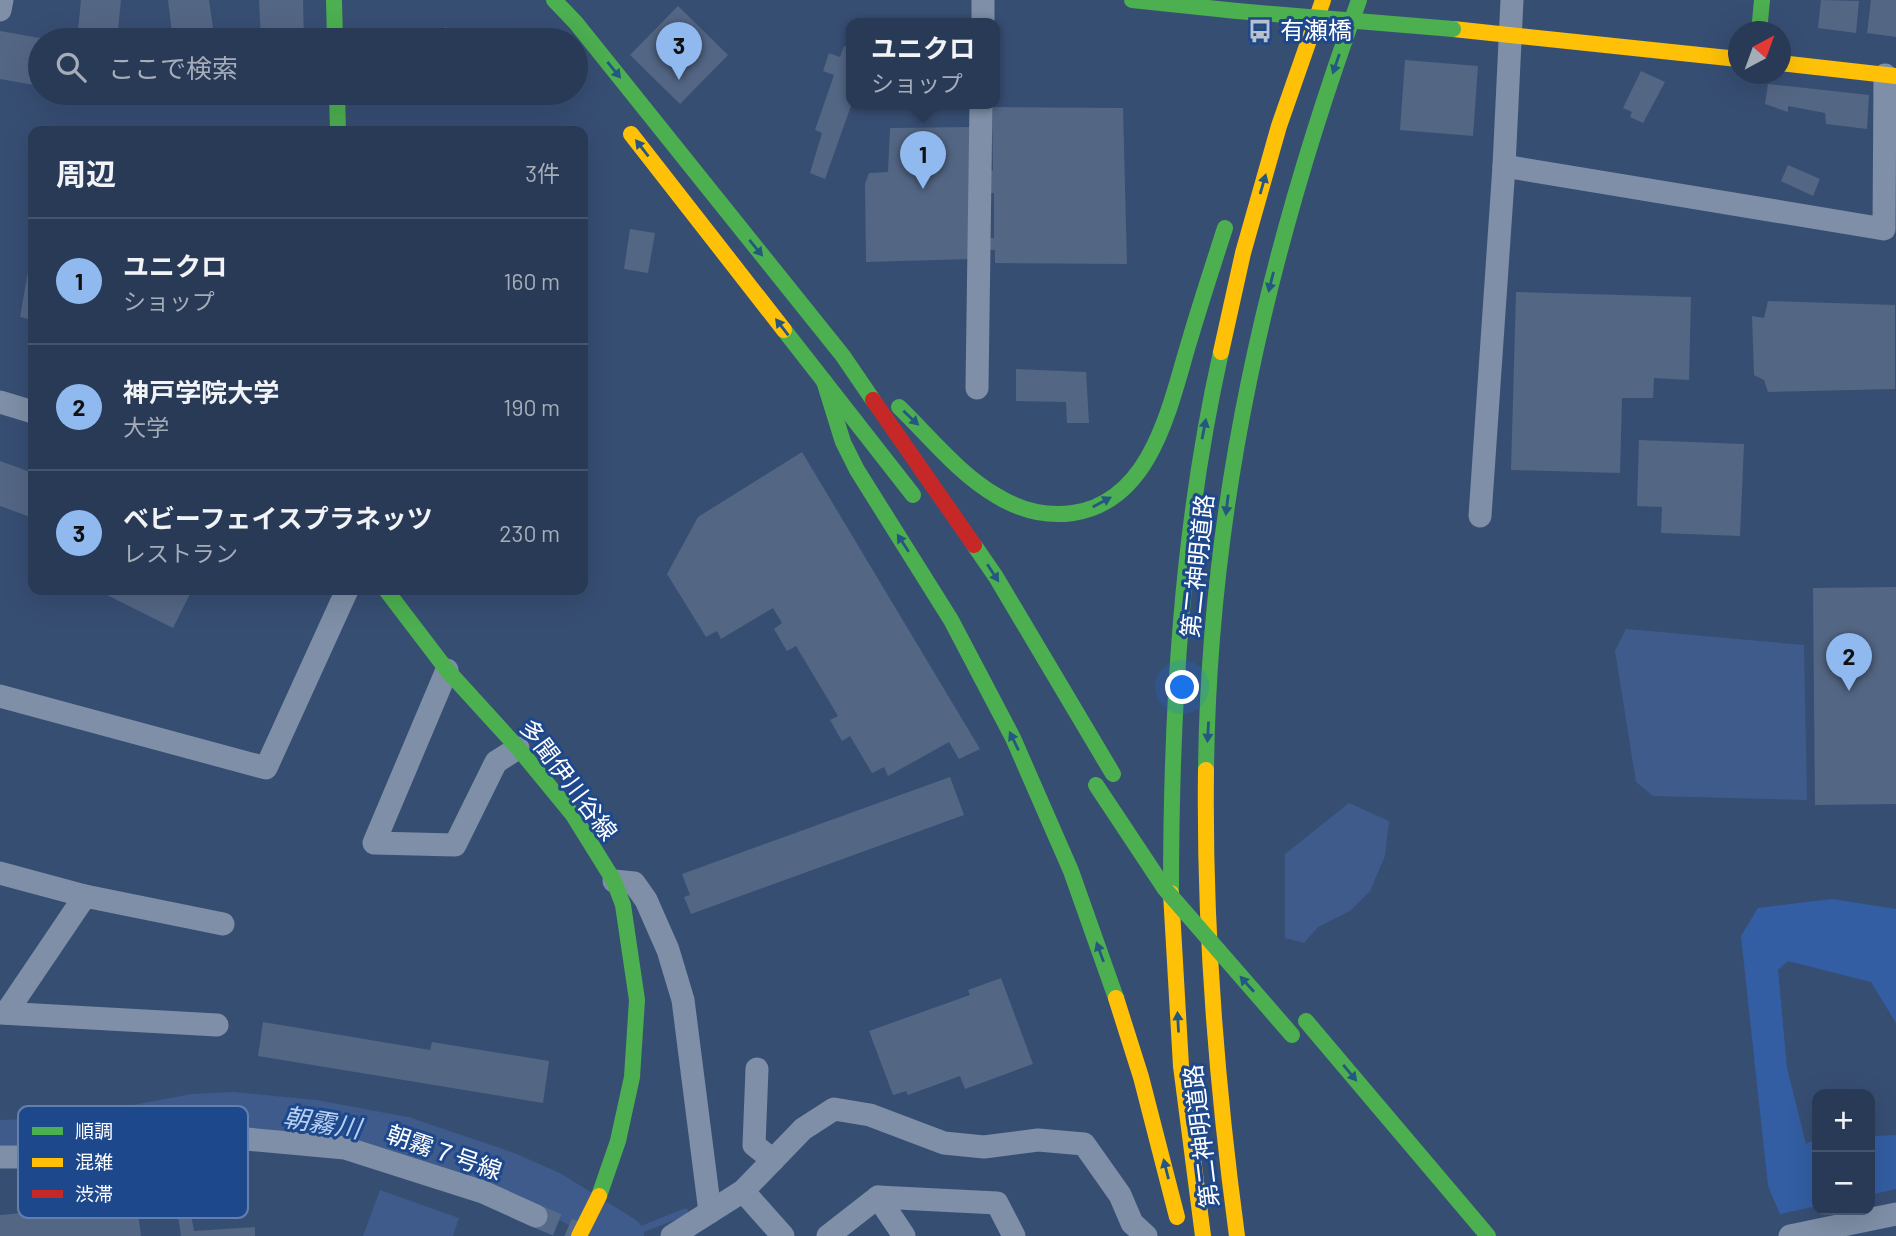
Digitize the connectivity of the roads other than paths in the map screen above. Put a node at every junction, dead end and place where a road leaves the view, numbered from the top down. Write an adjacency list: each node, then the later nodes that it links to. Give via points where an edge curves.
1 (2, 0): 11 (street)
2 (334, 0): 14 (main road)
3 (554, 0): 15 (main road, one-way to 15)
4 (983, 0): 12 (street)
5 (1132, 0): 16 (main road, bridge)
6 (1308, 0): 18 (main road)
7 (1323, 0): 72 (main road, 第二神明道路, one-way to 7, via 1179,1042 1173,947 1172,749 1186,551 1207,416 1246,239)
8 (1359, 0): 48 (main road, 第二神明道路, one-way to 48, via 1281,244 1234,450 1207,738 1205,862)
9 (1511, 0): 16 (street)
10 (1762, 0): 13 (main road)
11 (0, 10)
12 (983, 18)
13 (1760, 21)
14 (335, 28)
15 (580, 28)
16 (1508, 35): 19 (main road); 26 (street)
17 (588, 38): 28 (main road, one-way to 28)
18 (1290, 46)
19 (1728, 58)
20 (1791, 64): 21 (main road)
21 (1891, 76): 26 (street, via 1884,229)
22 (337, 105): 25 (main road)
23 (981, 109): 30 (street)
24 (619, 118): 29 (main road, one-way to 24)
25 (338, 126)
26 (1504, 166): 34 (street)
27 (1228, 219): 28 (main road, one-way to 27, via 988,491 1047,515 1088,510 1124,488 1152,451)
28 (843, 356): 40 (main road, one-way to 40, via 996,577)
29 (824, 381): 33 (main road); 71 (main road, one-way to 29, via 1118,1001 1029,771 981,673 851,460)
30 (977, 388)
31 (0, 402): 32 (street)
32 (28, 410)
33 (925, 510)
34 (1480, 516)
35 (345, 595): 38 (street, via 266,768)
36 (390, 595): 37 (main road, 多聞伊川谷線)
37 (447, 670): 39 (main road, 多聞伊川谷線); 39 (street, via 374,843 455,845 496,762)
38 (0, 696)
39 (519, 748): 44 (main road, 多聞伊川谷線, via 573,815)
40 (1116, 779)
41 (1093, 780): 52 (main road, one-way to 41, bridge, via 1165,889)
42 (1158, 848): 47 (main road)
43 (0, 873): 45 (street)
44 (614, 881): 61 (street, via 634,883 646,900 676,975); 64 (main road, 多聞伊川谷線, bridge, via 623,905 637,1000 632,1077 618,1141)
45 (85, 895): 46 (street); 49 (street)
46 (223, 924)
47 (1222, 926)
48 (1211, 976): 58 (main road); 73 (main road, 第二神明道路, via 1223,1140)
49 (3, 1013): 51 (street)
50 (1302, 1016): 74 (main road, one-way to 74)
51 (216, 1025)
52 (1296, 1040)
53 (757, 1069): 57 (street, via 754,1145)
54 (248, 1139): 63 (street, 朝霧７号線, via 345,1148 483,1192)
55 (0, 1157): 56 (street, 朝霧７号線)
56 (18, 1157)
57 (773, 1160): 59 (street); 70 (street, via 803,1129 834,1109 870,1115 944,1143 984,1147 1038,1140 1084,1144 1120,1195 1132,1223)
58 (1247, 1186)
59 (743, 1191): 61 (street); 66 (street)
60 (878, 1197): 67 (street); 68 (street); 69 (street, via 998,1203)
61 (710, 1212): 65 (street)
62 (1896, 1214): 75 (street)
63 (536, 1216)
64 (579, 1236)
65 (672, 1236)
66 (783, 1236)
67 (828, 1236)
68 (904, 1236)
69 (1014, 1236)
70 (1146, 1236)
71 (1181, 1236)
72 (1203, 1236)
73 (1237, 1236)
74 (1488, 1236)
75 (1790, 1236)

